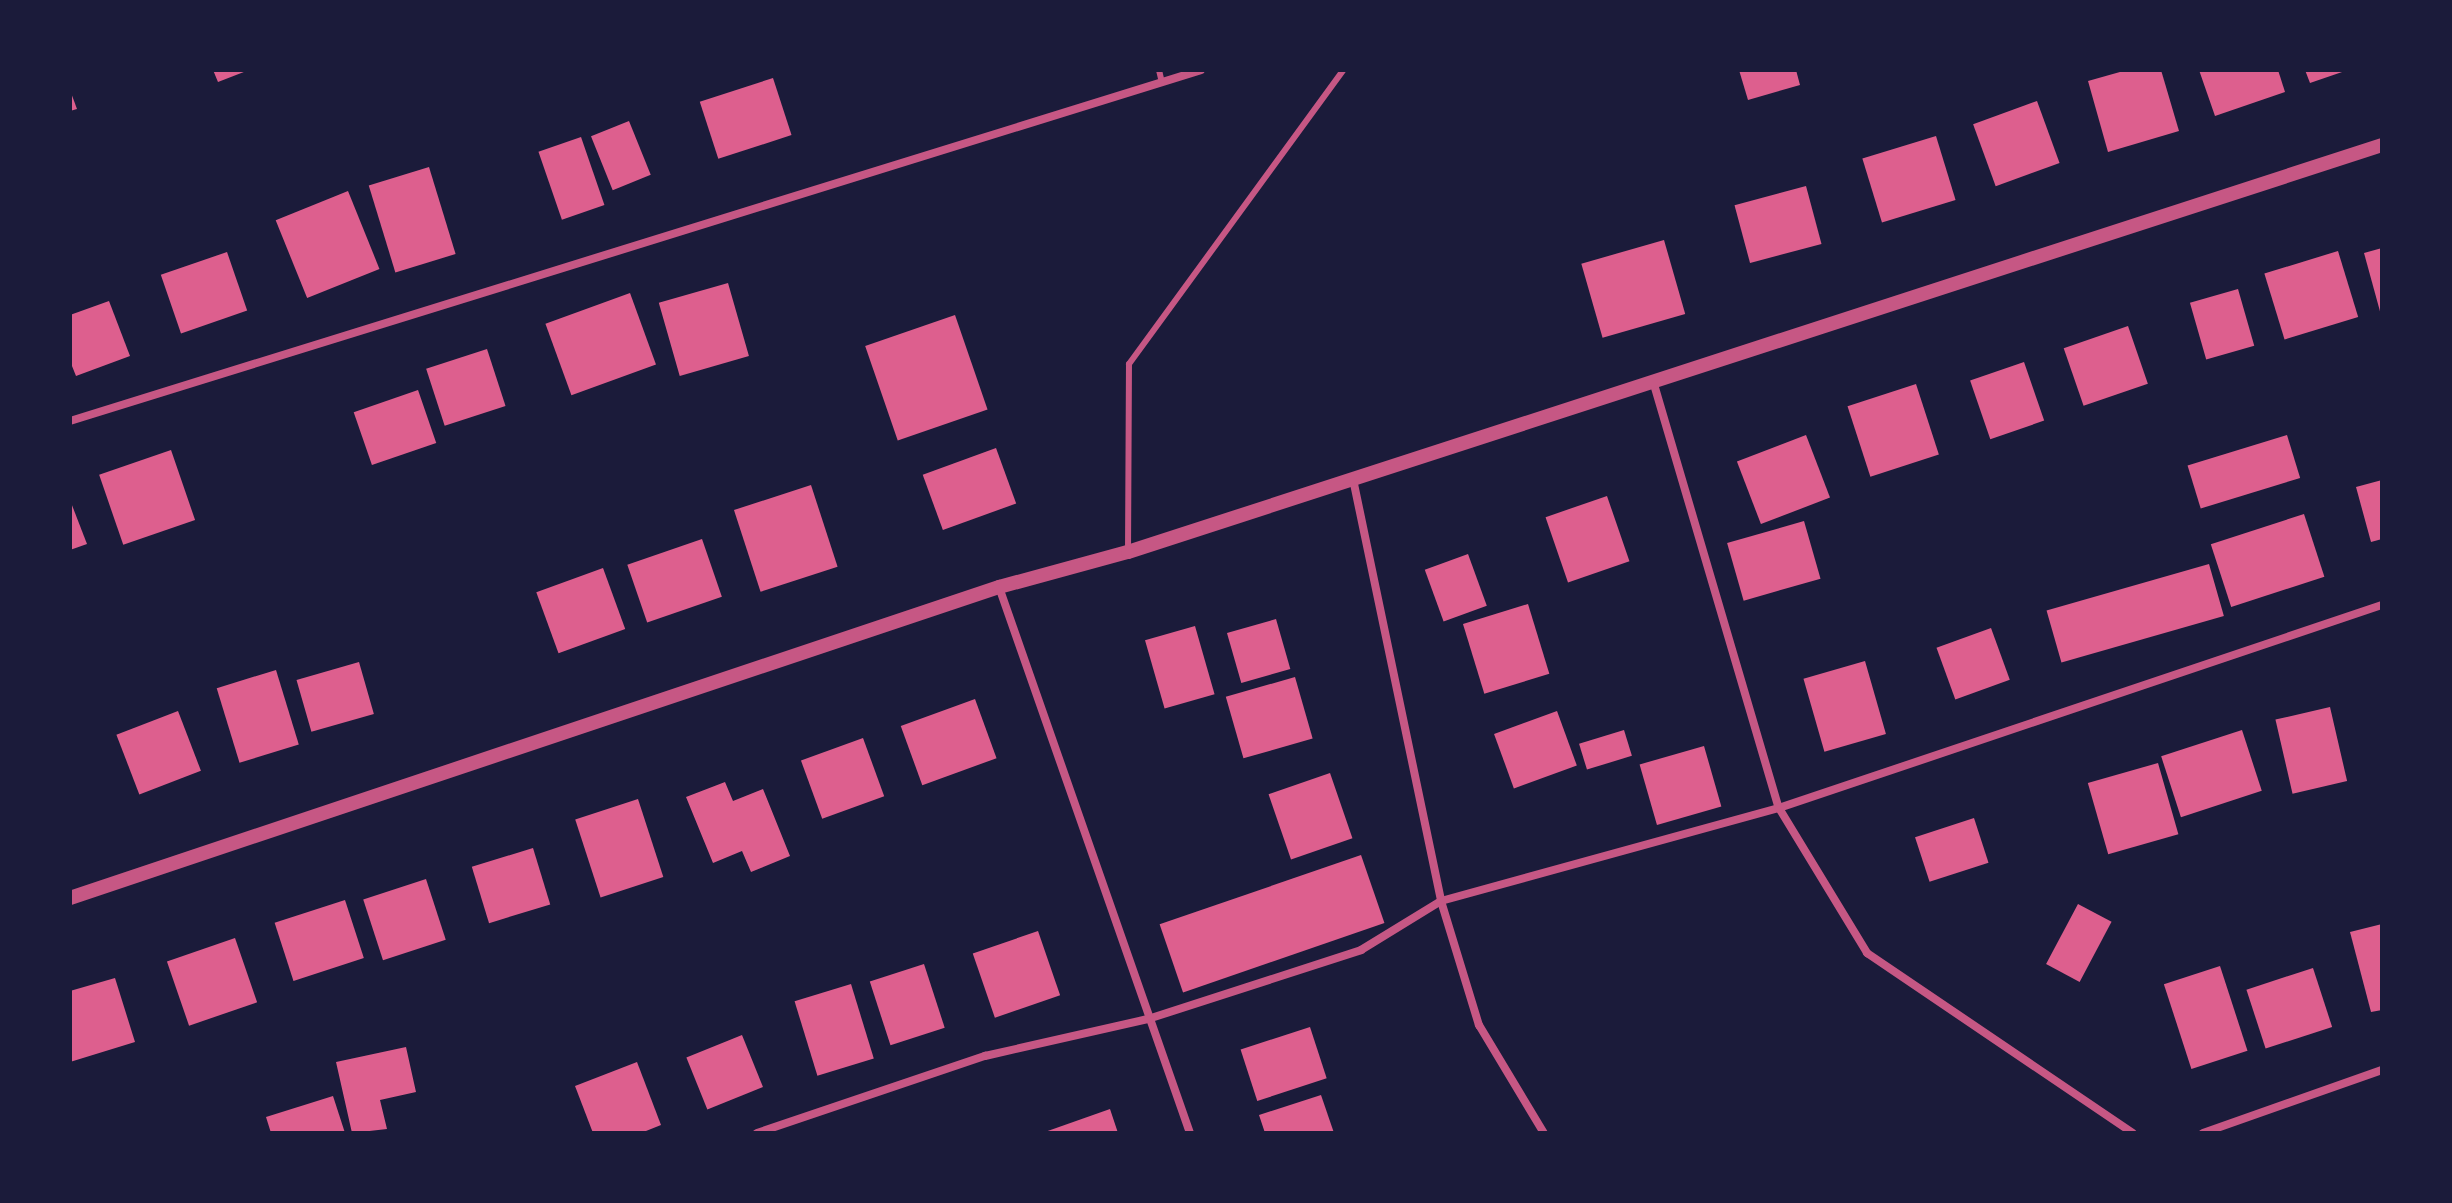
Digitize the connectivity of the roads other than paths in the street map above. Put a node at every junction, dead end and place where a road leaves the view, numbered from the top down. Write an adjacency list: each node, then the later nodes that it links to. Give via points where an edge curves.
1 (1159, 70): 4 (lane)
2 (1201, 70): 4 (street)
3 (1343, 70): 9 (lane, via 1129,364)
4 (1162, 83): 7 (street)
5 (2382, 145): 6 (street)
6 (1653, 381): 8 (street); 12 (street)
7 (70, 421)
8 (1353, 479): 9 (street); 14 (street)
9 (1128, 552): 10 (street)
10 (999, 587): 13 (street); 15 (street)
11 (2382, 605): 12 (street)
12 (1779, 808): 14 (street); 20 (street, via 1867,953)
13 (70, 898)
14 (1441, 901): 15 (street, via 1361,950); 19 (street, via 1479,1025)
15 (1148, 1019): 17 (street, via 985,1056); 18 (street)
16 (2382, 1070): 21 (street)
17 (757, 1133)
18 (1190, 1133)
19 (1544, 1133)
20 (2133, 1133)
21 (2203, 1133)

